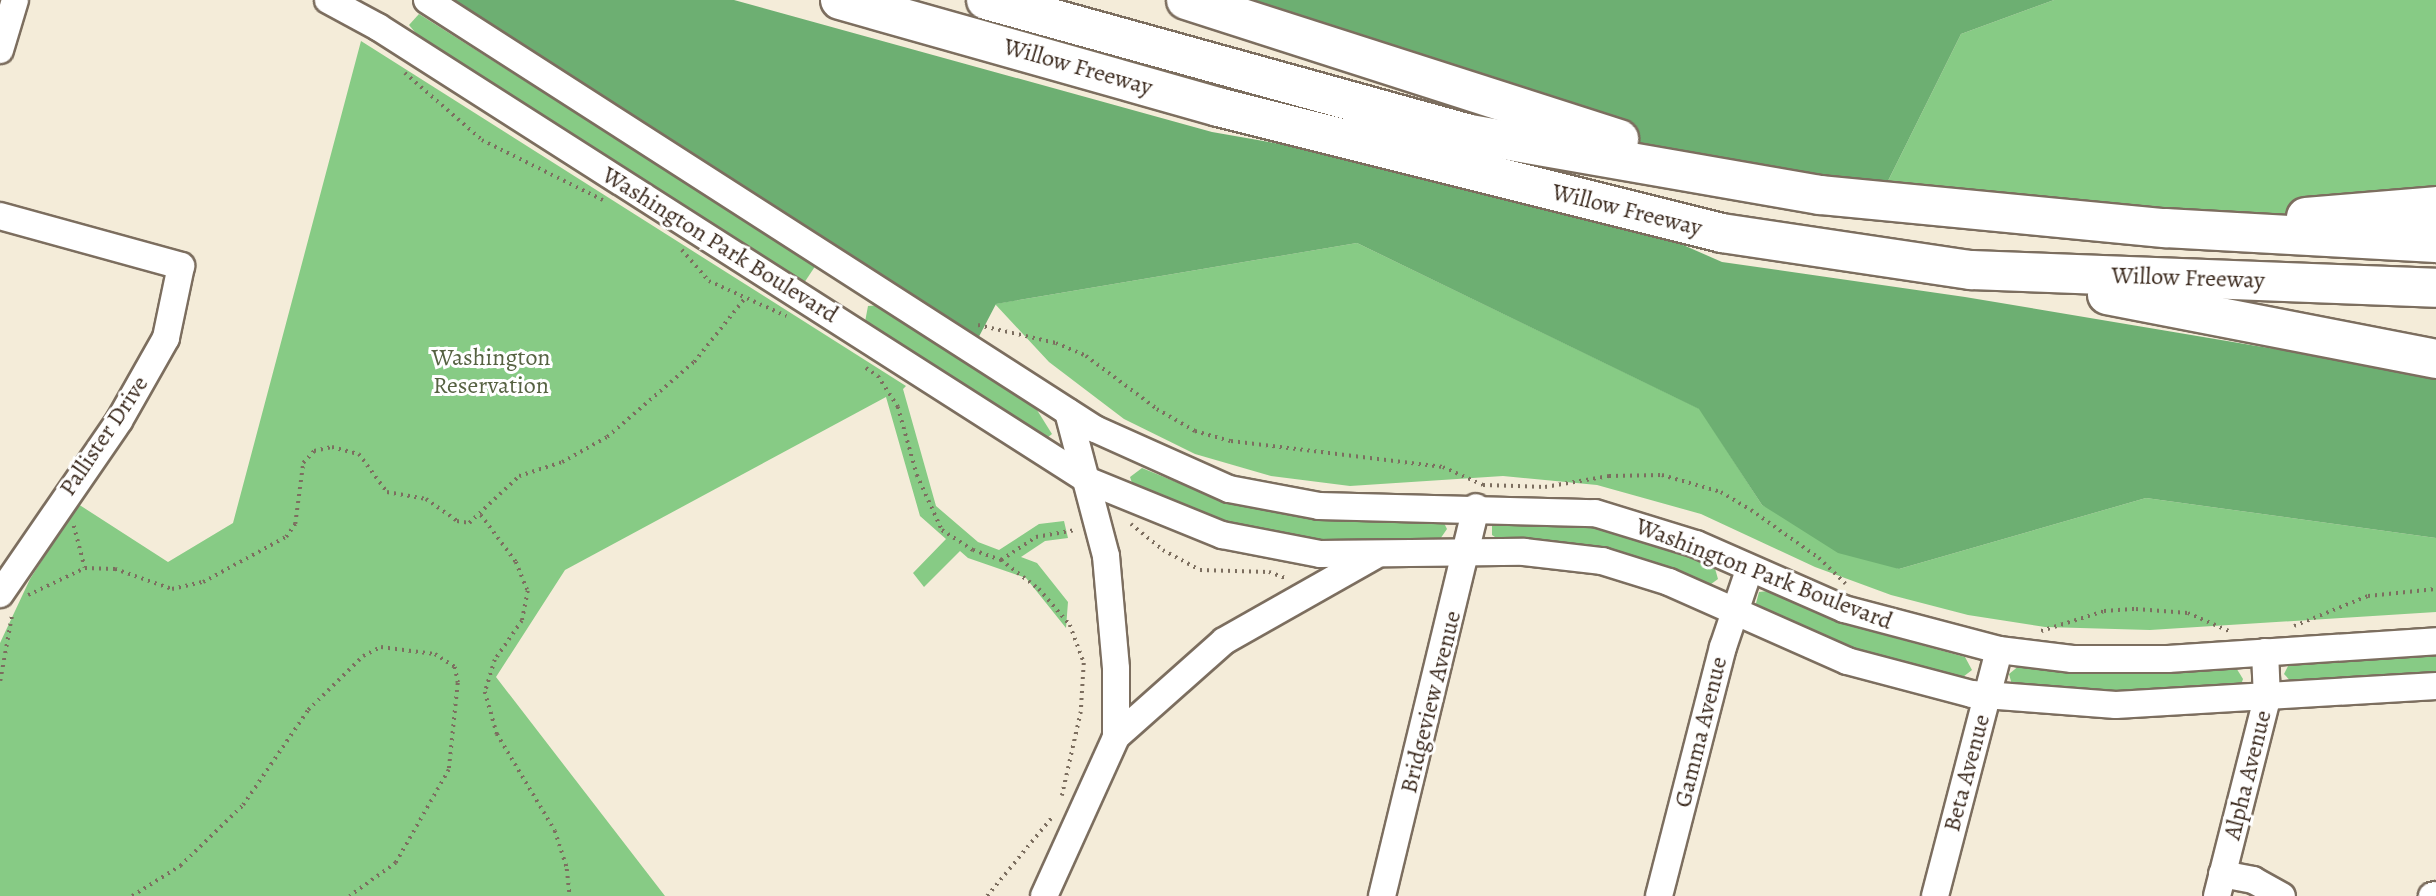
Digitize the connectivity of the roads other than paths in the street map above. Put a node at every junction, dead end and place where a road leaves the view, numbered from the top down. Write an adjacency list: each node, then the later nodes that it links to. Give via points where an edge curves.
1 (15, 0): 7 (street)
2 (427, 0): 16 (street, Washington Park Boulevard)
3 (840, 0): 13 (highway, Willow Freeway, via 1218,107 1722,233)
4 (986, 0): 8 (highway, Willow Freeway, via 1470,134)
5 (1186, 0): 8 (highway, via 1596,132)
6 (345, 3): 17 (street, Washington Park Boulevard)
7 (0, 50)
8 (1820, 195): 11 (highway, Willow Freeway)
9 (2436, 206): 11 (highway)
10 (0, 216): 22 (street, Pallister Drive, via 181,266 166,338 119,421 64,496)
11 (2165, 228): 12 (highway, Willow Freeway)
12 (2436, 243)
13 (1971, 270): 14 (highway, Willow Freeway); 15 (highway)
14 (2436, 288)
15 (2436, 359)
16 (1068, 412): 17 (street, Washington Park Boulevard); 18 (street, Washington Park Boulevard, via 1172,467 1265,498 1358,508)
17 (1089, 481): 20 (street, Washington Park Boulevard, via 1222,535 1320,554); 30 (street, Washington Park Boulevard, via 1106,556 1116,669)
18 (1476, 507): 19 (street, Bridgeview Avenue); 21 (street, Washington Park Boulevard, via 1565,509 1624,520 1696,544)
19 (1469, 554): 20 (street, Washington Park Boulevard); 23 (street, Washington Park Boulevard, via 1524,552 1602,561 1669,582); 33 (street, Bridgeview Avenue)
20 (1374, 556): 30 (street, Washington Park Boulevard, via 1224,641)
21 (1749, 570): 23 (street, Gamma Avenue); 25 (street, Washington Park Boulevard, via 1882,622)
22 (14, 599)
23 (1733, 614): 28 (street, Washington Park Boulevard, via 1847,661); 34 (street, Gamma Avenue)
24 (2436, 641): 26 (street, Washington Park Boulevard)
25 (1999, 650): 26 (street, Washington Park Boulevard, via 2072,659); 28 (street, Beta Avenue)
26 (2265, 652): 29 (street, Alpha Avenue)
27 (2436, 686): 29 (street, Washington Park Boulevard)
28 (1987, 696): 29 (street, Washington Park Boulevard, via 2116,705); 35 (street, Beta Avenue)
29 (2267, 699): 31 (street, Alpha Avenue)
30 (1116, 737): 32 (street, Washington Park Boulevard)
31 (2220, 885): 36 (street, via 2253,880)
32 (1044, 896)
33 (1382, 896)
34 (1658, 896)
35 (1935, 896)
36 (2282, 896)

